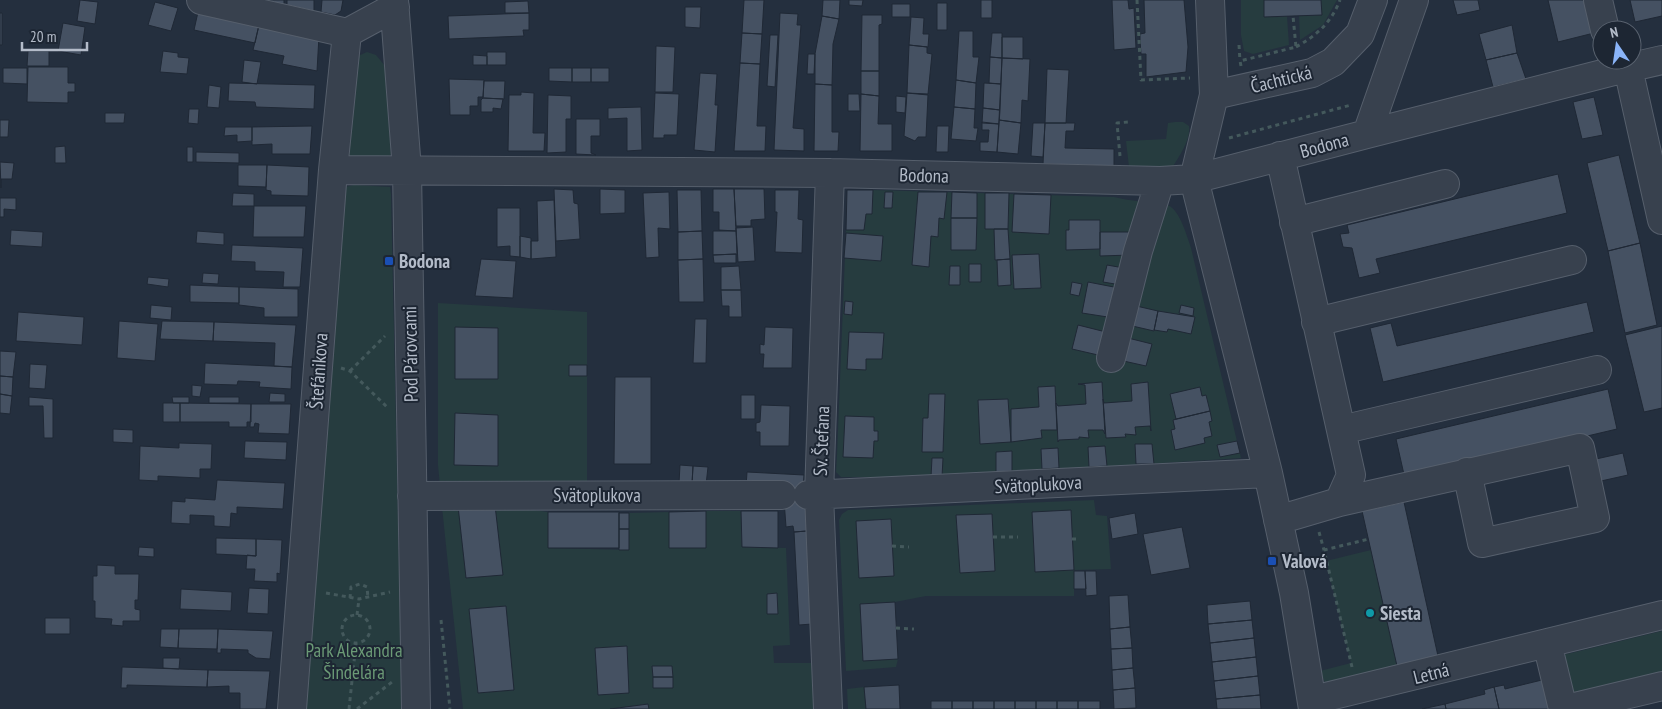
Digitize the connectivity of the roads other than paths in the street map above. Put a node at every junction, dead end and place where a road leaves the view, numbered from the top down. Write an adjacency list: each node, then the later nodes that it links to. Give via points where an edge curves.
1 (201, 0): 8 (street)
2 (1210, 0): 13 (street)
3 (1373, 0): 13 (street, Čachtická, via 1360,34 1333,62 1312,73)
4 (1414, 0): 14 (street, Bodona)
5 (1598, 0): 7 (street)
6 (394, 3): 8 (street); 18 (street, Pod Párovcami)
7 (1603, 20)
8 (347, 34): 17 (street, Štefánikova)
9 (1662, 60): 10 (street)
10 (1642, 63)
11 (1607, 70): 14 (street)
12 (1619, 70): 16 (street)
13 (1207, 83): 20 (street)
14 (1367, 134): 15 (street, Bodona)
15 (1280, 156): 20 (street, Bodona); 24 (street)
16 (1655, 160): 23 (street)
17 (333, 170): 18 (street, Bodona); 40 (street, Štefánikova)
18 (407, 170): 19 (street, Bodona); 33 (street, Pod Párovcami)
19 (830, 173): 21 (street, Bodona); 32 (street, Sv. Štefana)
20 (1194, 179): 21 (street, Bodona); 31 (street)
21 (1160, 181): 27 (street, via 1138,251)
22 (1444, 184): 24 (street)
23 (1662, 220)
24 (1294, 222): 26 (street)
25 (1572, 260): 26 (street)
26 (1316, 322): 29 (street)
27 (1111, 358)
28 (1597, 370): 29 (street)
29 (1341, 430): 34 (street, via 1351,475)
30 (1467, 472): 30 (street, via 1580,448 1596,518 1482,543); 34 (street)
31 (1268, 473): 32 (street, Svätoplukova); 35 (street)
32 (803, 495): 33 (street, Svätoplukova); 42 (street, Sv. Štefana)
33 (412, 496): 41 (street, Pod Párovcami)
34 (1339, 502): 35 (street)
35 (1278, 520): 39 (street)
36 (1662, 615): 37 (street, Letná)
37 (1547, 643): 39 (street, Letná); 43 (street)
38 (1662, 686): 43 (street)
39 (1313, 705)
40 (292, 709)
41 (416, 709)
42 (828, 709)
43 (1565, 709)

